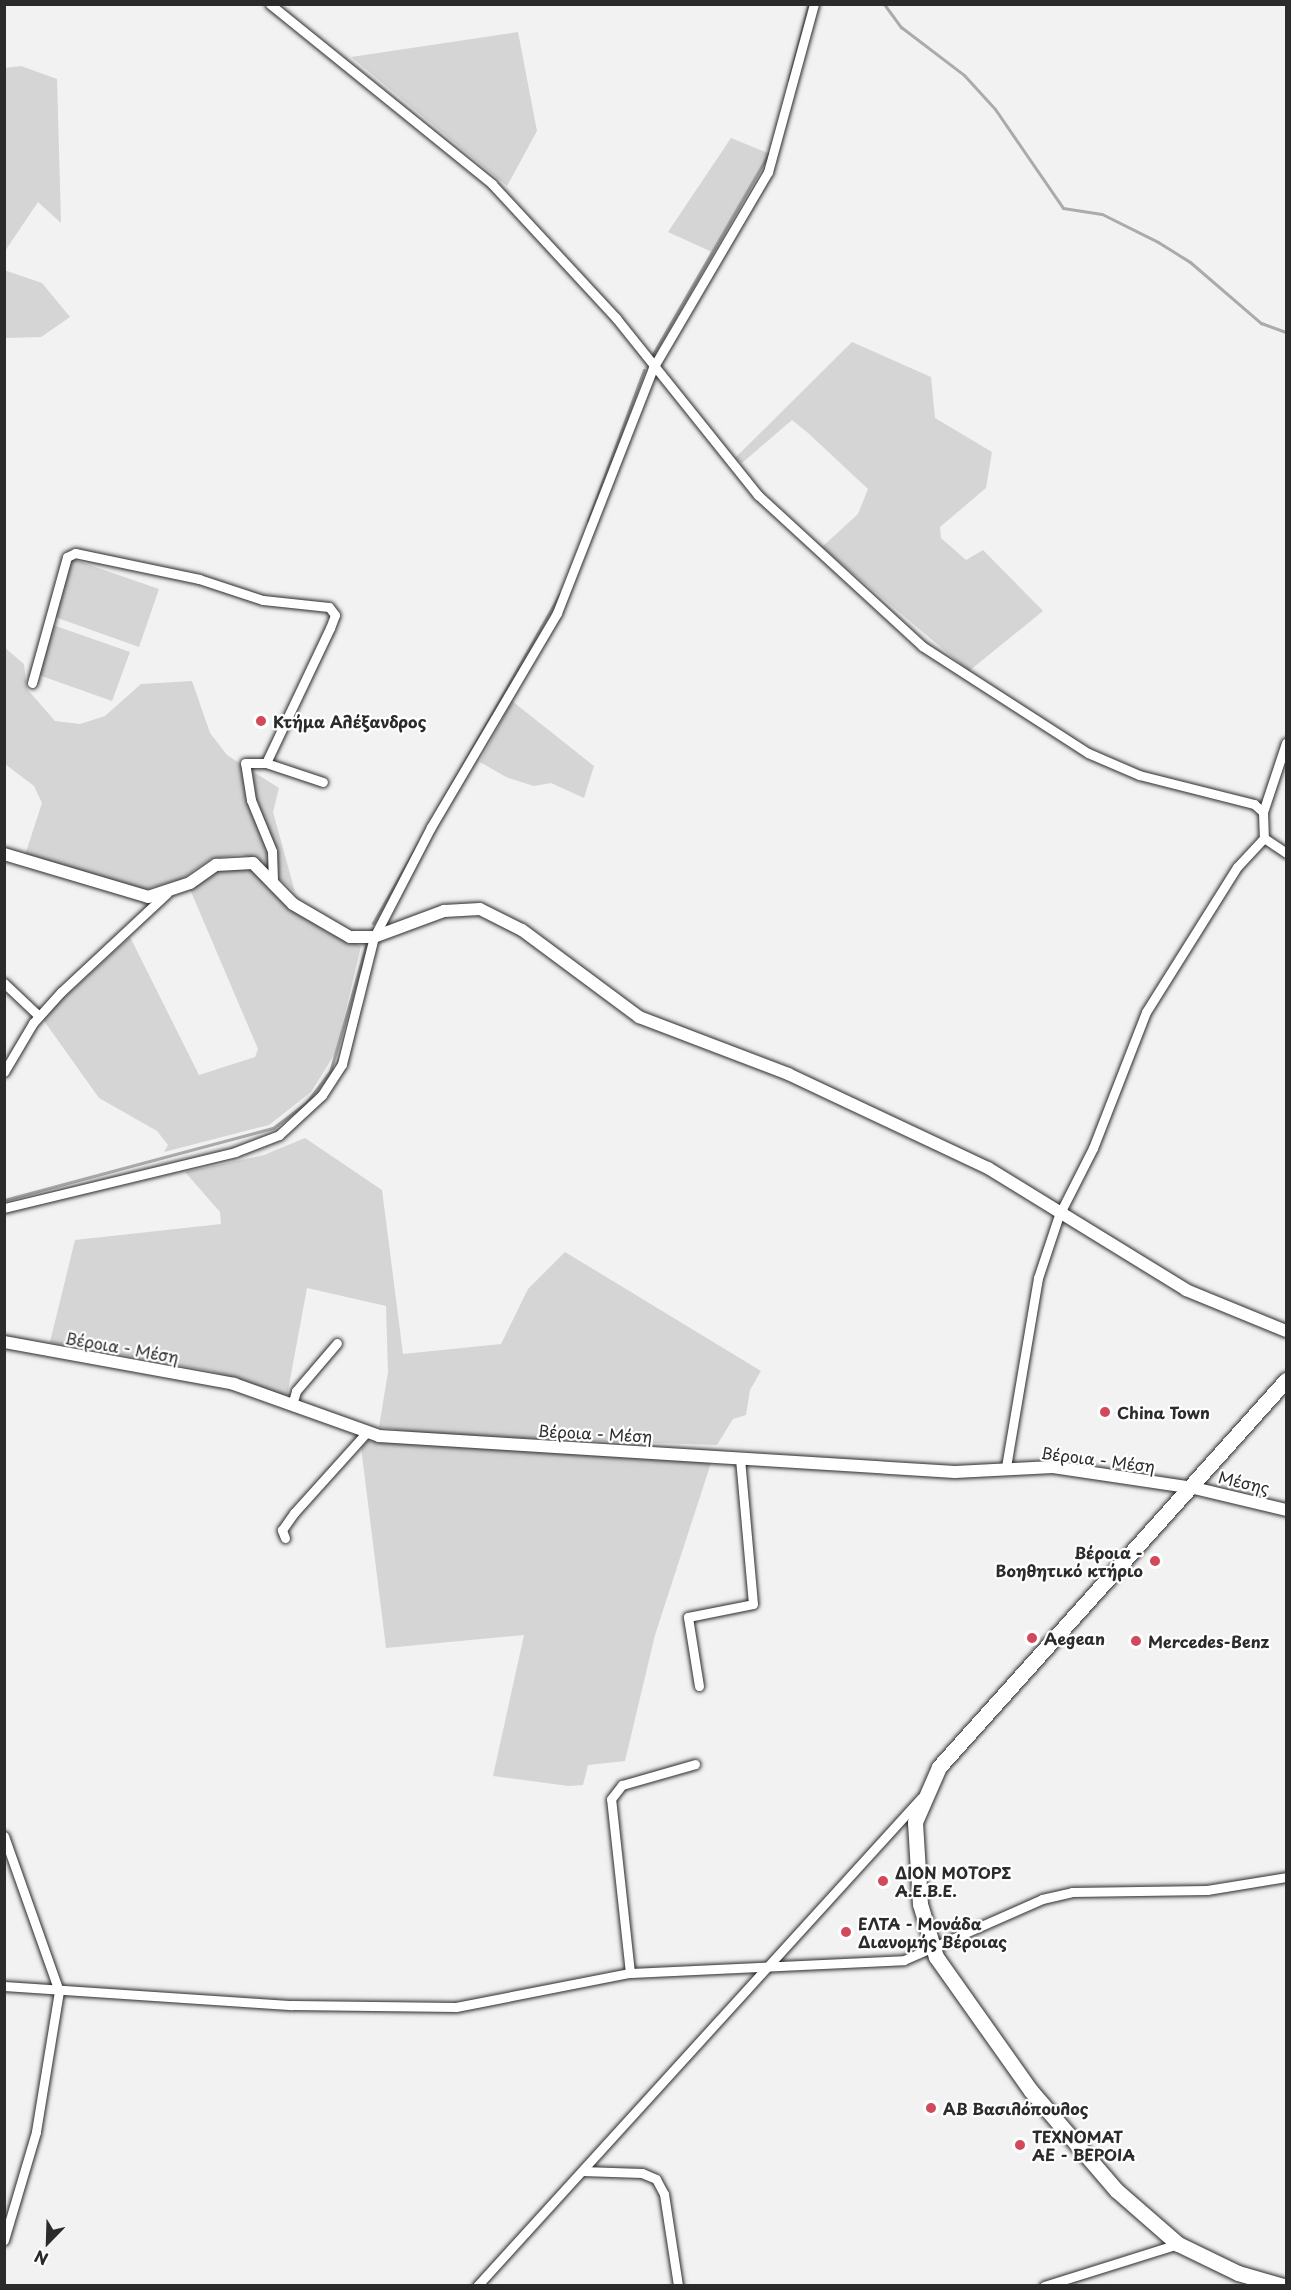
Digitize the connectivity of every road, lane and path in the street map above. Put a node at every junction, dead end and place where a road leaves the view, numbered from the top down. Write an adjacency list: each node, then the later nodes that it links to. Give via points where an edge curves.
1 (270, 4): 3 (street, via 492,184 616,318)
2 (814, 4): 3 (street, via 768,172)
3 (653, 368): 8 (street, via 758,495 887,616 968,680 1088,753 1140,775 1254,804); 14 (street, via 557,613 431,827)
4 (32, 683): 6 (street, via 67,556 75,553 199,579 262,600 328,608 335,615 330,628)
5 (1287, 743): 8 (street)
6 (266, 763): 7 (street); 12 (street, via 248,761 244,766 272,851)
7 (322, 782)
8 (1263, 812): 9 (street)
9 (1264, 838): 10 (street); 19 (street, via 1237,867 1146,1012 1093,1148)
10 (1287, 853)
11 (4, 854): 13 (street, via 148,897)
12 (273, 880): 13 (street, via 253,863 238,860 216,865); 14 (street, via 327,927 350,938)
13 (168, 893): 16 (street)
14 (374, 938): 18 (street, via 342,1064 322,1095 279,1135 235,1152); 19 (street, via 444,910 480,909 502,918 619,1006 884,1119 1009,1179)
15 (4, 982): 16 (street)
16 (39, 1016): 17 (street)
17 (4, 1072)
18 (4, 1208)
19 (1059, 1215): 20 (street, via 1186,1290); 27 (street, via 1038,1278)
20 (1287, 1331)
21 (4, 1342): 24 (street, Βέροια - Μέση, via 234,1384)
22 (337, 1342): 24 (street, via 296,1391)
23 (1287, 1380): 28 (main road)
24 (292, 1405): 25 (street, Βέροια - Μέση)
25 (366, 1433): 26 (street, Βέροια - Μέση, via 427,1442); 30 (street, via 294,1513 282,1530)
26 (740, 1459): 27 (street, Βέροια - Μέση, via 955,1472); 31 (street, via 753,1604 688,1617)
27 (1006, 1467): 28 (street, Βέροια - Μέση, via 1053,1467)
28 (1194, 1488): 29 (street, Μέσης); 33 (main road, via 964,1738)
29 (1287, 1510)
30 (285, 1538)
31 (699, 1686)
32 (695, 1764): 38 (street, via 622,1785 611,1799)
33 (921, 1798): 36 (main road, via 915,1822 917,1874); 37 (street)
34 (4, 1836): 40 (street)
35 (1287, 1877): 36 (street, via 1207,1890 1072,1892 1042,1899)
36 (932, 1944): 37 (street, via 904,1960 811,1968); 43 (main road, via 962,2001 1064,2133 1116,2190)
37 (766, 1963): 38 (street); 41 (street)
38 (630, 1973): 40 (street, via 456,2007 292,2005)
39 (4, 1986): 40 (street)
40 (59, 1991): 42 (street, via 36,2132)
41 (582, 2171): 44 (street); 45 (street, via 642,2173 656,2179 664,2194)
42 (4, 2240)
43 (1178, 2244): 46 (street); 47 (main road, via 1238,2273)
44 (477, 2286)
45 (678, 2286)
46 (1044, 2286)
47 (1283, 2286)

